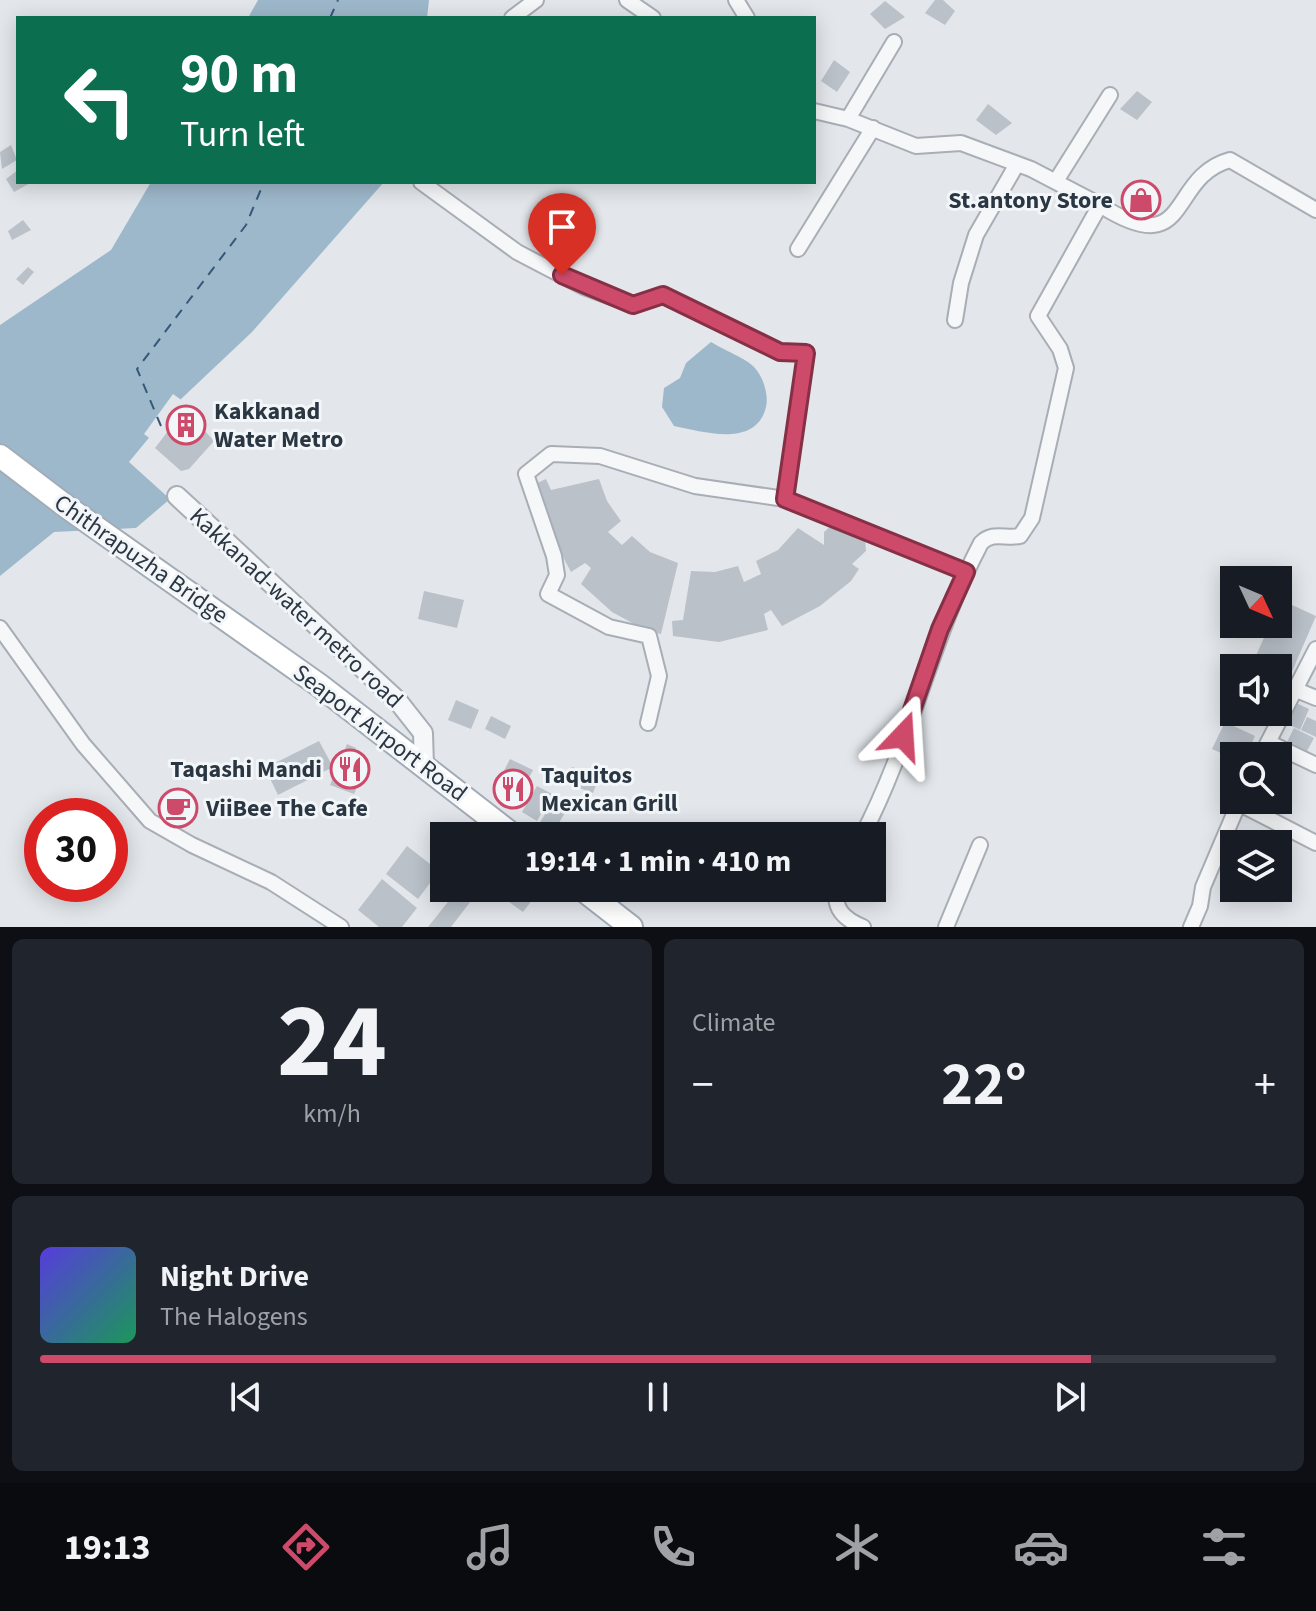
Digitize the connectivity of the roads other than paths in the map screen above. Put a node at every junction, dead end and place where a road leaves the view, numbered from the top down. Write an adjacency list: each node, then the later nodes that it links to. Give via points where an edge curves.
1 (536, 0): 3 (street)
2 (627, 0): 4 (street)
3 (515, 16)
4 (650, 16)
5 (894, 42): 8 (street)
6 (1110, 95): 11 (street)
7 (816, 111): 8 (street)
8 (848, 119): 9 (street)
9 (873, 128): 10 (street, via 916,146 961,143); 15 (street)
10 (1017, 164): 11 (street); 16 (street, via 976,235)
11 (1056, 181): 13 (street)
12 (424, 184): 19 (street, via 517,252 584,287 633,305 663,295 780,352 806,353)
13 (1100, 205): 14 (street, via 1152,228 1161,225 1197,183 1230,160); 20 (street, via 1038,316 1066,368 1032,518 1020,536 987,537)
14 (1316, 210)
15 (798, 249)
16 (955, 320)
17 (0, 456): 23 (main road, Chithrapuzha Bridge)
18 (177, 496): 30 (street, Kakkanad-water metro road, via 397,700 423,733)
19 (785, 499): 20 (street); 26 (street, via 695,486 600,456 551,454 526,474 554,556 557,575 548,594 609,627 649,636 659,676)
20 (966, 572): 34 (street)
21 (0, 628): 39 (street, via 83,744 150,821 271,882)
22 (1316, 649): 24 (street)
23 (284, 660): 30 (main road, Seaport Airport Road)
24 (1294, 689): 25 (street); 27 (street)
25 (1316, 698)
26 (648, 723)
27 (1268, 742)
28 (1292, 754): 29 (street)
29 (1316, 765)
30 (424, 766): 33 (main road, Seaport Airport Road)
31 (1234, 814): 43 (street)
32 (1262, 814): 35 (street)
33 (496, 822)
34 (868, 822)
35 (1316, 843)
36 (980, 845): 42 (street)
37 (599, 902): 40 (main road)
38 (836, 902): 41 (street, via 843,916)
39 (341, 927)
40 (631, 927)
41 (863, 927)
42 (946, 927)
43 (1191, 927)

